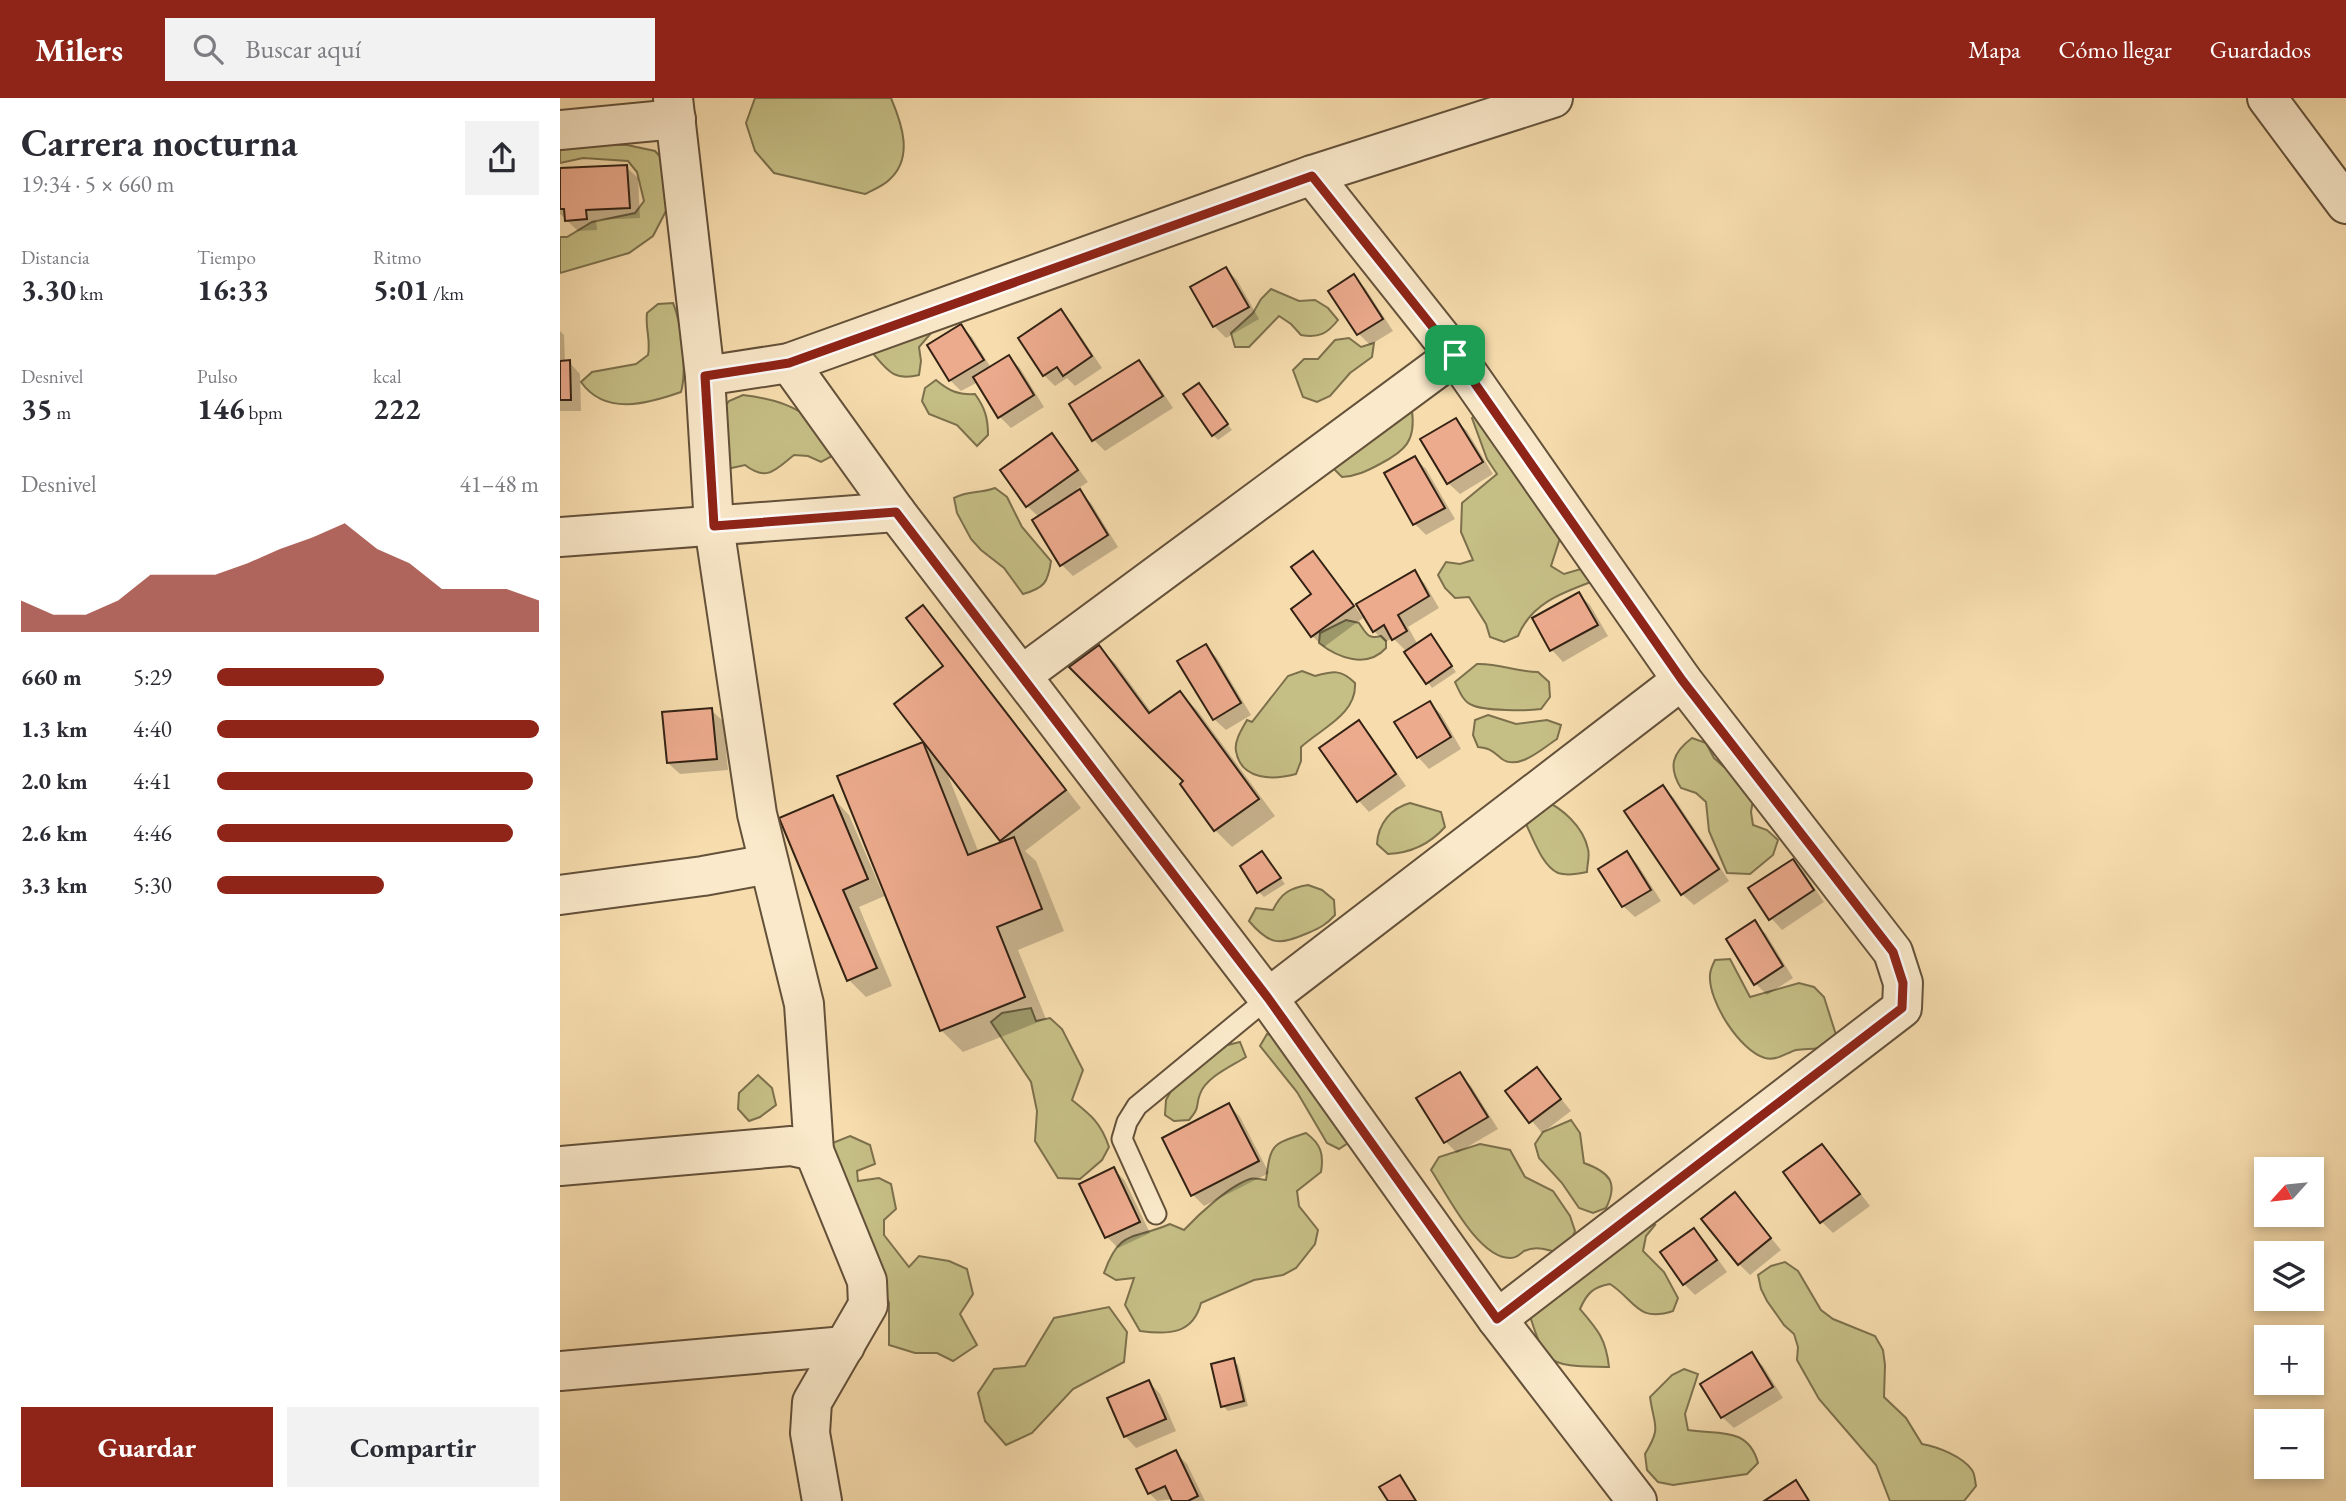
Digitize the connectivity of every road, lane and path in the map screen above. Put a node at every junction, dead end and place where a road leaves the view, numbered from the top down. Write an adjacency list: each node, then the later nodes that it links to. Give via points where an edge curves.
1 (1553, 98): 5 (street)
2 (2267, 98): 6 (street)
3 (675, 109): 4 (street); 9 (street)
4 (560, 130)
5 (1312, 176): 7 (street); 8 (street)
6 (2346, 204)
7 (1455, 355): 13 (street); 14 (street)
8 (789, 363): 9 (street); 10 (street)
9 (705, 376): 11 (street)
10 (896, 512): 11 (street); 13 (street)
11 (714, 526): 12 (street); 15 (street, via 757,814)
12 (560, 537)
13 (1023, 675): 17 (street)
14 (1682, 680): 17 (street); 21 (street, via 1893,952 1903,983 1902,1008)
15 (769, 864): 16 (street); 18 (street, via 804,1004)
16 (560, 895)
17 (1268, 998): 20 (lane, via 1137,1106 1127,1122 1122,1139); 21 (street)
18 (814, 1151): 19 (street, via 792,1146); 22 (street, via 867,1281 868,1305)
19 (560, 1166)
20 (1156, 1214)
21 (1497, 1319): 25 (street)
22 (845, 1346): 23 (street); 24 (street, via 812,1402 810,1433)
23 (560, 1371)
24 (822, 1501)
25 (1637, 1501)

